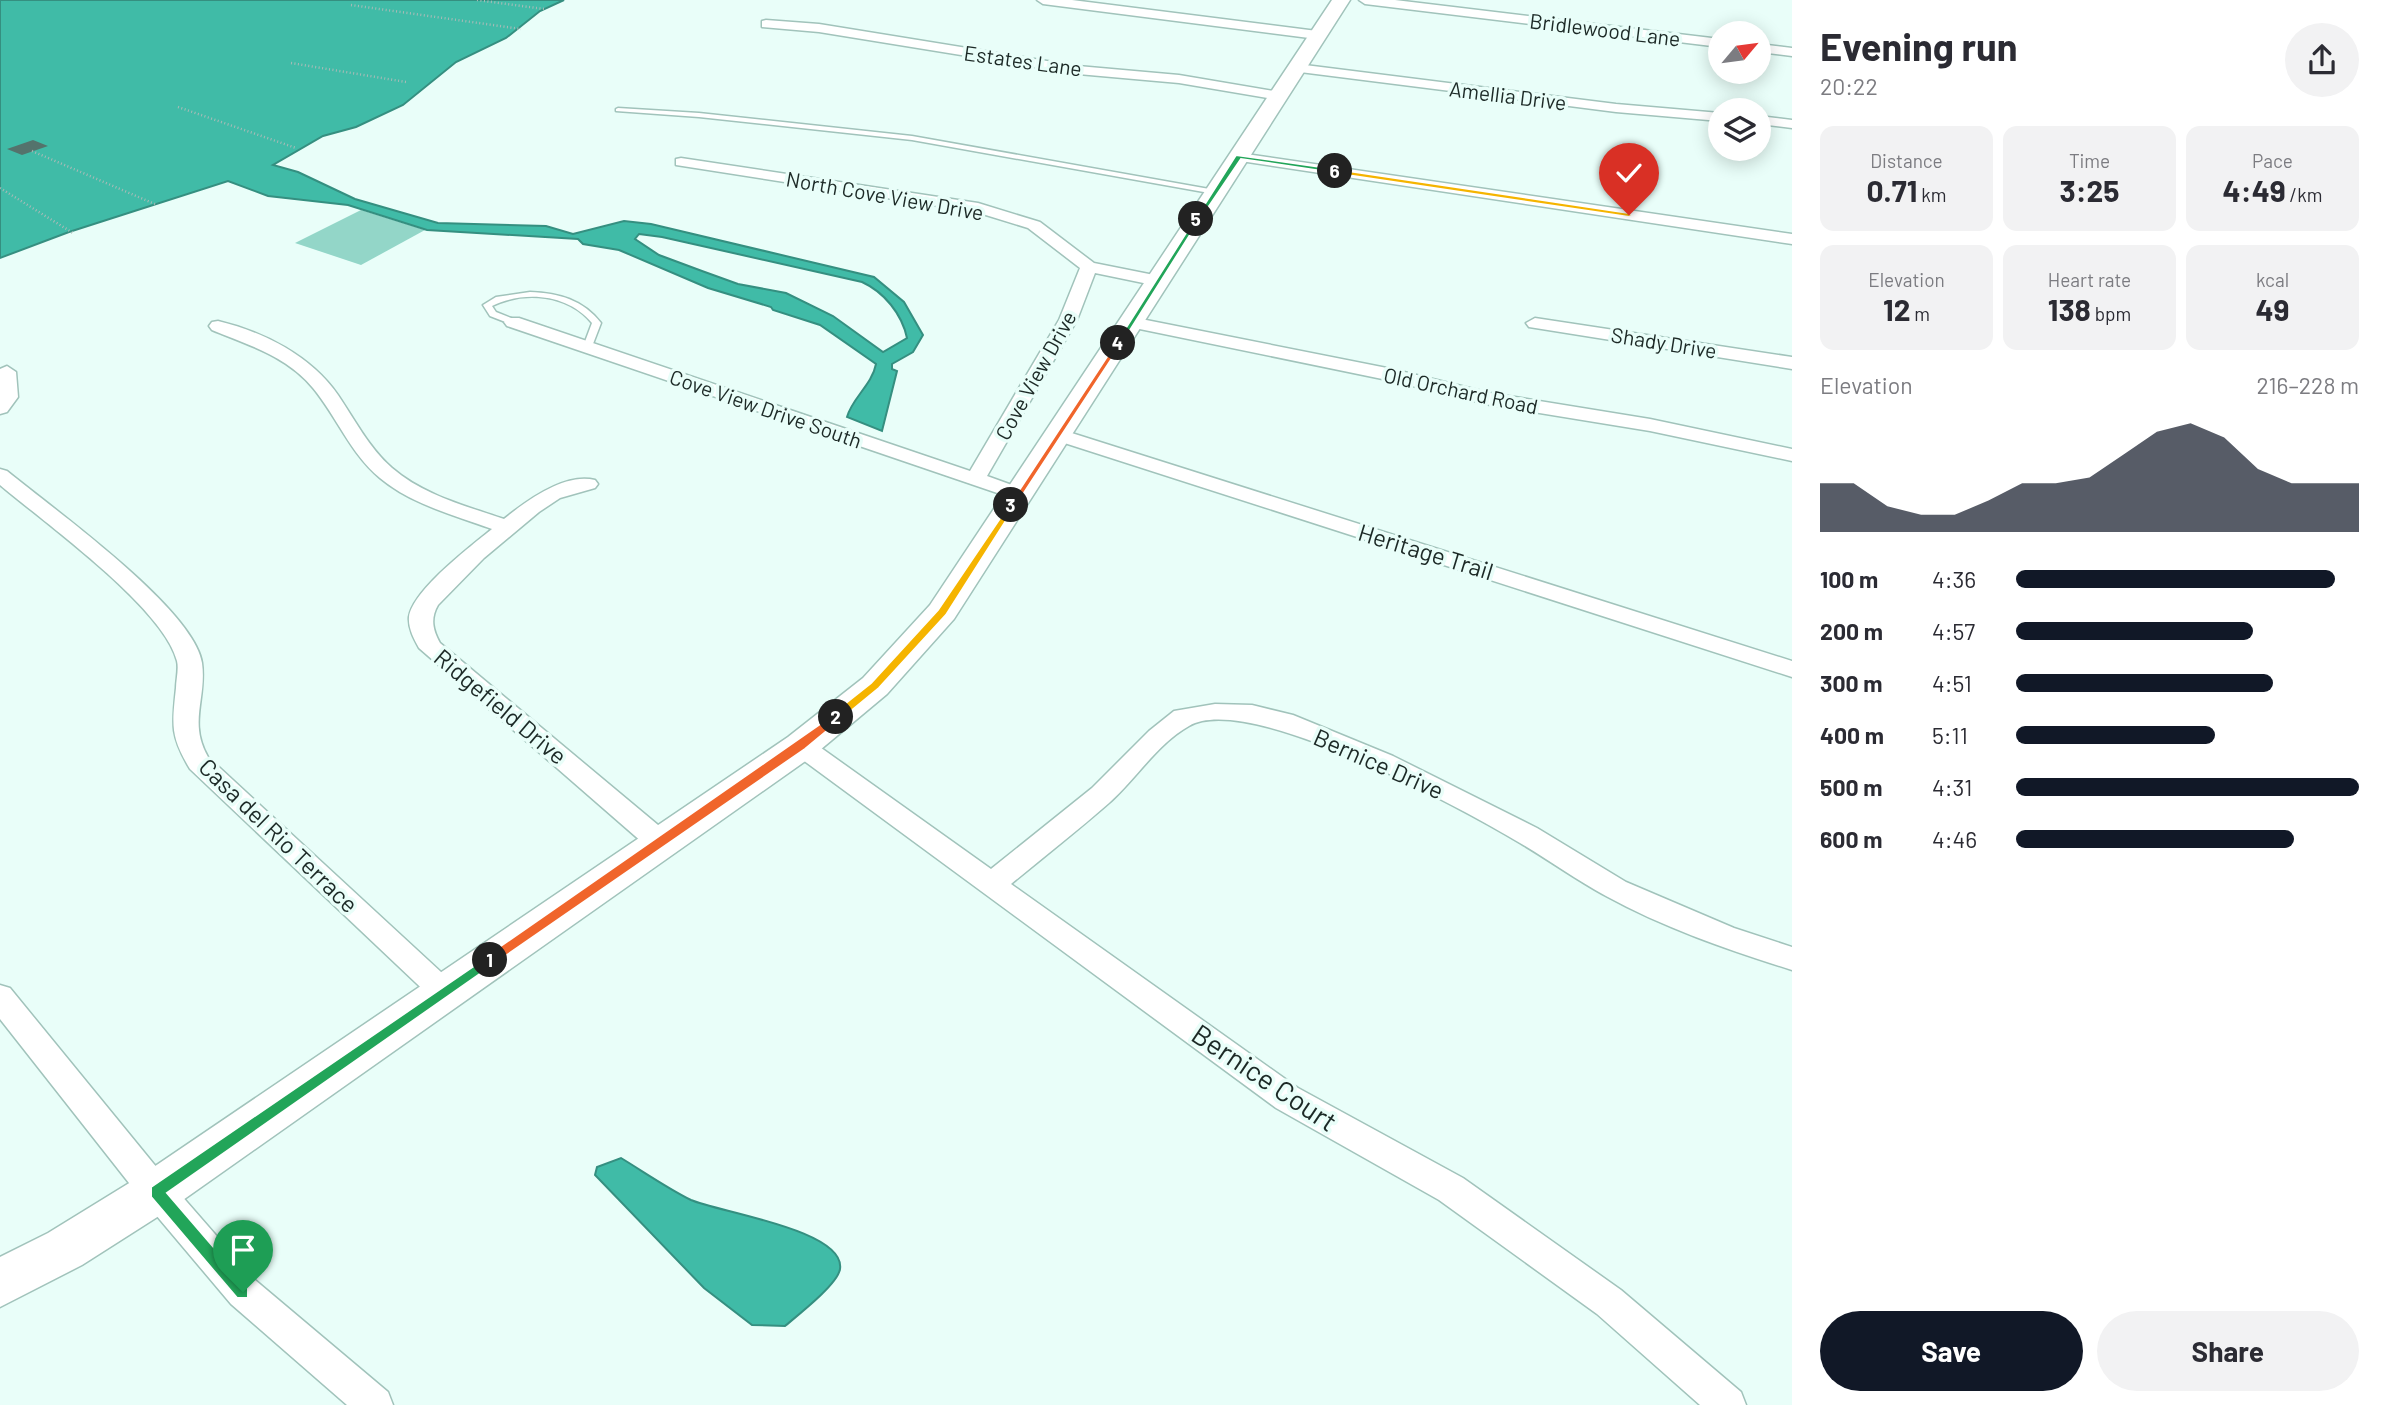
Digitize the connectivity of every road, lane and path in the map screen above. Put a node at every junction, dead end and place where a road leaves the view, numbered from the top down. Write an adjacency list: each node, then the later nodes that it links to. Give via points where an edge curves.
1 (477, 0): 6 (path)
2 (1043, 0): 9 (street)
3 (1341, 0): 9 (street)
4 (1365, 0): 10 (street, Bridlewood Lane)
5 (351, 5): 8 (path)
6 (544, 9)
7 (766, 24): 15 (street, Estates Lane, via 1178,79)
8 (521, 29)
9 (1317, 35): 15 (street)
10 (1708, 42)
11 (1771, 49): 12 (street)
12 (1792, 52)
13 (291, 63): 14 (path)
14 (405, 82)
15 (1288, 82): 18 (street, Amellia Drive); 23 (street)
16 (178, 107): 21 (path)
17 (618, 110): 26 (lane, via 912,138)
18 (1708, 116)
19 (1771, 121): 20 (street)
20 (1792, 124)
21 (296, 148)
22 (32, 151): 27 (path)
23 (1239, 157): 26 (street); 29 (street)
24 (681, 162): 30 (street, North Cove View Drive, via 978,208 1034,225)
25 (0, 188): 28 (path)
26 (1215, 192): 31 (street)
27 (157, 205)
28 (74, 233)
29 (1792, 239)
30 (1089, 267): 31 (street, North Cove View Drive); 43 (street, Cove View Drive, via 1068,320)
31 (1158, 281): 33 (street)
32 (513, 322): 36 (street, Cove View Drive South); 36 (lane, via 494,314 487,304 536,295 566,300 591,314 597,323)
33 (1131, 322): 40 (street); 41 (street, Old Orchard Road, via 1490,399 1650,425)
34 (1535, 323): 37 (street, Shady Drive)
35 (218, 326): 46 (street, via 281,352 312,374 375,462 402,483 437,502)
36 (588, 348): 43 (street, Cove View Drive South)
37 (1792, 363)
38 (7, 372): 39 (street, via 8,397)
39 (0, 408)
40 (1059, 435): 45 (street); 47 (street, Heritage Trail)
41 (1792, 455)
42 (0, 475): 52 (street, Casa del Rio Terrace, via 151,601 177,633 190,663 187,742 199,763)
43 (975, 480): 45 (street, Cove View Drive South)
44 (588, 484): 46 (street, Ridgefield Drive, via 544,498)
45 (1019, 494): 48 (street, via 942,612 911,649 875,686)
46 (507, 527): 49 (street, Ridgefield Drive, via 429,598 421,615 426,639 431,648)
47 (1792, 669)
48 (801, 746): 49 (street); 50 (street, Bernice Court)
49 (660, 842): 52 (street)
50 (993, 883): 51 (street, Bernice Drive, via 1101,795 1183,717 1252,713 1284,721 1384,762 1528,835 1616,888 1724,936); 57 (street, Bernice Court, via 1287,1098 1462,1197 1609,1302)
51 (1792, 959)
52 (444, 992): 54 (street)
53 (0, 997): 54 (street)
54 (156, 1192): 55 (street); 56 (street, via 243,1292)
55 (0, 1283)
56 (375, 1405)
57 (1728, 1405)

